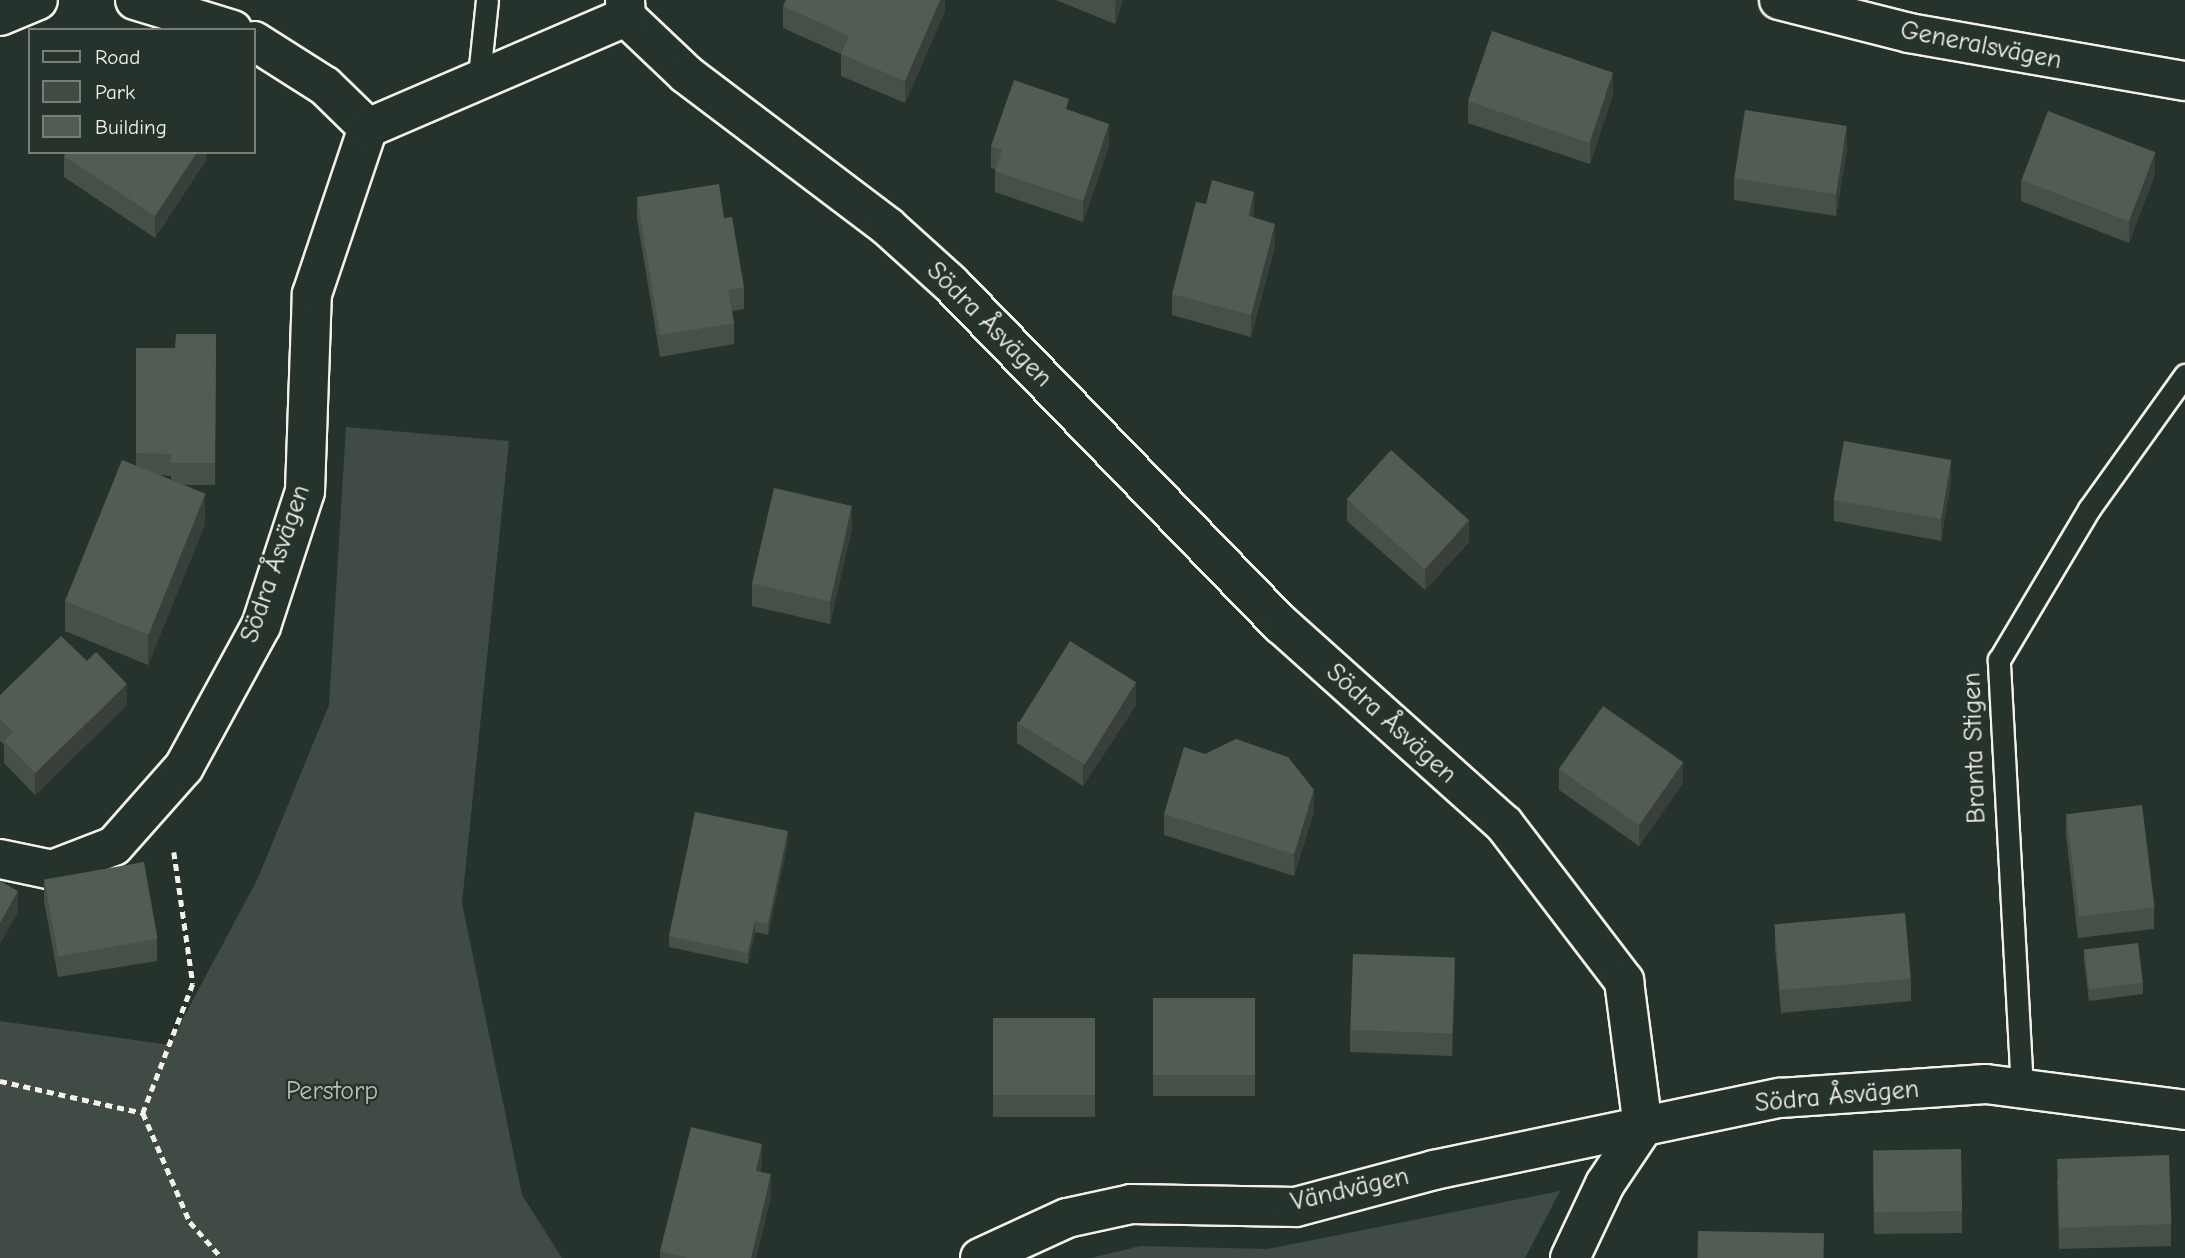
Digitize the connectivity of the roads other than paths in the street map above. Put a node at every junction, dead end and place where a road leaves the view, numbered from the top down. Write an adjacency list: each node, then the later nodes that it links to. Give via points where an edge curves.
1 (38, 0): 6 (street)
2 (135, 0): 7 (street)
3 (487, 0): 9 (lane)
4 (1779, 0): 10 (street, Generalsvägen, via 1909,33)
5 (626, 8): 9 (street, Södra Åsvägen); 16 (street, Södra Åsvägen, via 686,74 888,227 950,283 1282,625 1504,824 1558,887 1624,981)
6 (0, 16)
7 (226, 28)
8 (256, 42): 11 (street, via 325,86)
9 (478, 76): 11 (street, Södra Åsvägen)
10 (2185, 81)
11 (368, 128): 13 (street, Södra Åsvägen, via 313,293 305,491 261,626 165,789 114,846 52,870)
12 (2185, 375): 14 (lane, Branta Stigen, via 2089,509 1999,660)
13 (0, 859)
14 (2022, 1089): 15 (street, Södra Åsvägen); 16 (street, Södra Åsvägen, via 1986,1084 1780,1098)
15 (2185, 1110)
16 (1643, 1127): 17 (street, Vändvägen, via 1296,1207 1131,1204 1067,1218); 18 (street, via 1605,1184)
17 (980, 1258)
18 (1570, 1258)

